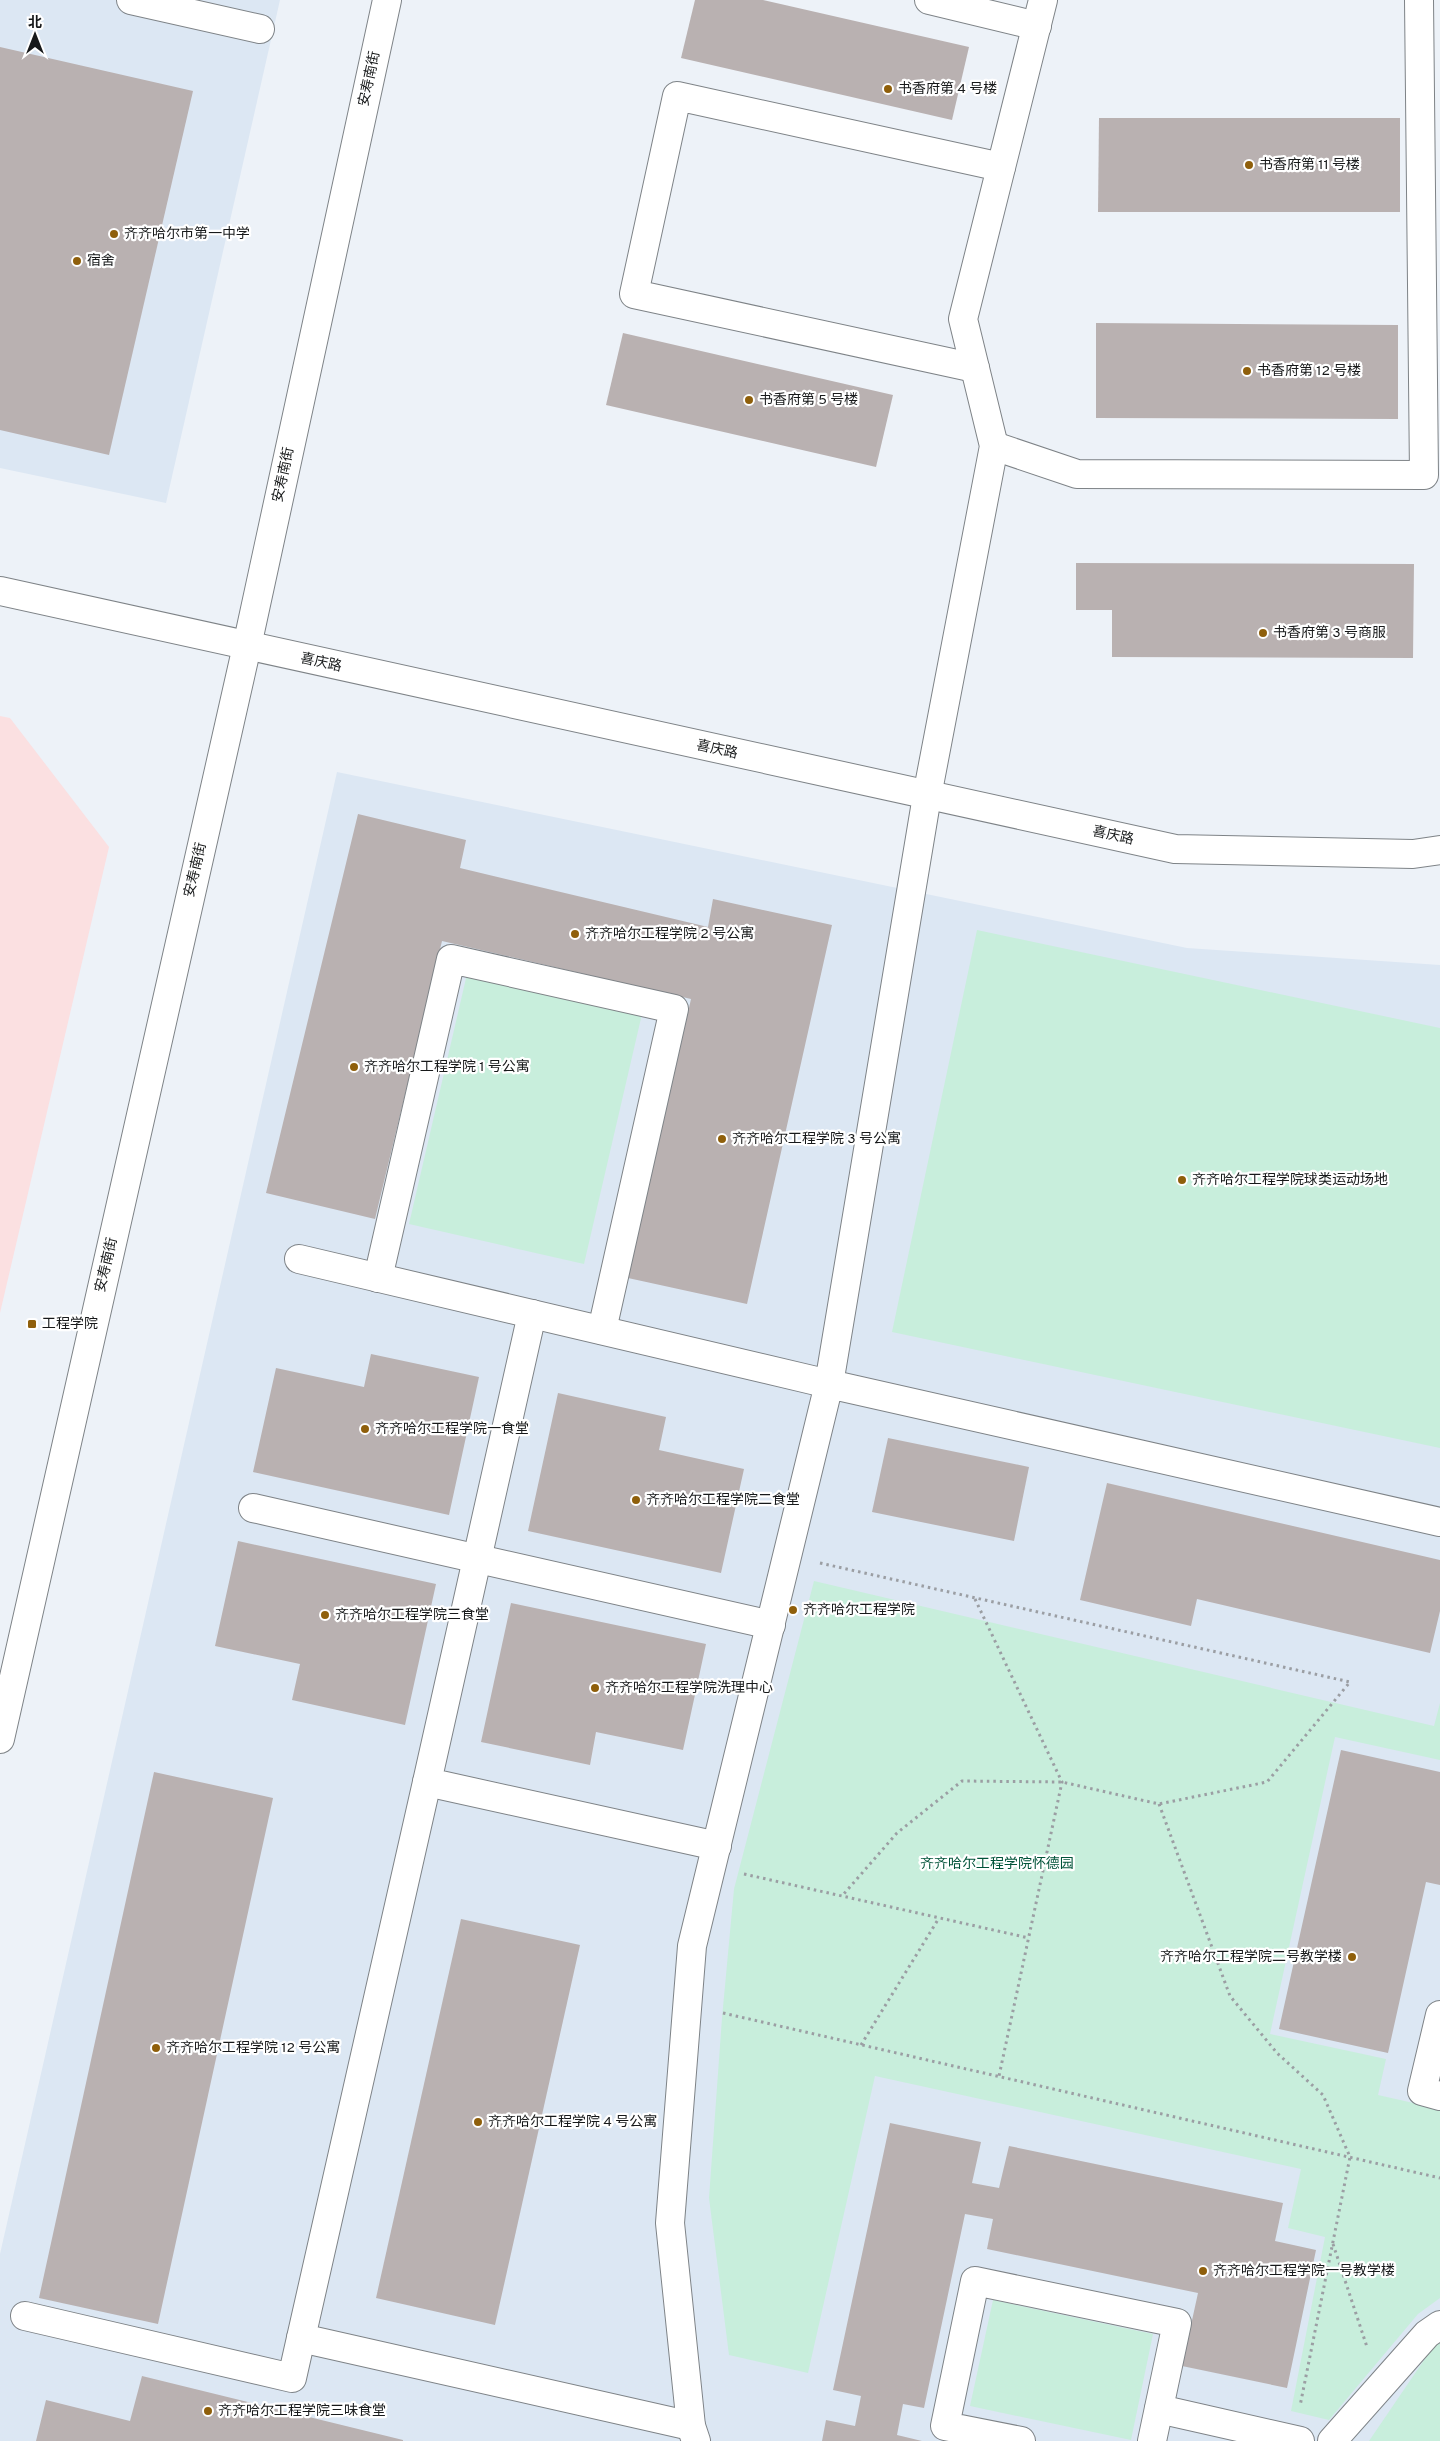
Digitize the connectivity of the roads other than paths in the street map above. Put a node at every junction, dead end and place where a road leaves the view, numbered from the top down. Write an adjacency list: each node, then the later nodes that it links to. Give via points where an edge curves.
1 (131, 0): 6 (street)
2 (387, 0): 11 (street, 安寿南街)
3 (929, 0): 5 (street)
4 (1419, 0): 9 (street, via 1424,475 1077,474)
5 (1040, 13): 7 (street)
6 (260, 29)
7 (1001, 167): 8 (street, via 963,319); 8 (street, via 677,96 634,294)
8 (975, 368): 9 (street)
9 (994, 446): 12 (street)
10 (0, 591): 11 (street, 喜庆路)
11 (247, 646): 12 (street, 喜庆路); 23 (street, 安寿南街)
12 (926, 796): 13 (street, 喜庆路, via 1175,850 1413,854); 18 (street)
13 (1440, 850)
14 (299, 1259): 15 (street)
15 (378, 1278): 16 (street); 17 (street, via 451,959 674,1009)
16 (532, 1314): 17 (street); 21 (street)
17 (602, 1330): 18 (street)
18 (829, 1384): 20 (street); 22 (street)
19 (253, 1508): 21 (street)
20 (1440, 1522)
21 (477, 1559): 22 (street); 24 (street)
22 (771, 1624): 25 (street)
23 (0, 1739)
24 (427, 1782): 25 (street); 30 (street)
25 (714, 1857): 32 (street, via 692,1946 670,2223)
26 (1440, 2015): 27 (street, via 1422,2091)
27 (1440, 2096)
28 (25, 2316): 30 (street, via 292,2378)
29 (1440, 2325): 36 (street, via 1427,2334)
30 (302, 2338): 32 (street)
31 (1159, 2409): 33 (street); 34 (street, via 1176,2323 976,2281 945,2426); 35 (street)
32 (694, 2433)
33 (1296, 2440)
34 (1021, 2441)
35 (1152, 2441)
36 (1332, 2441)

